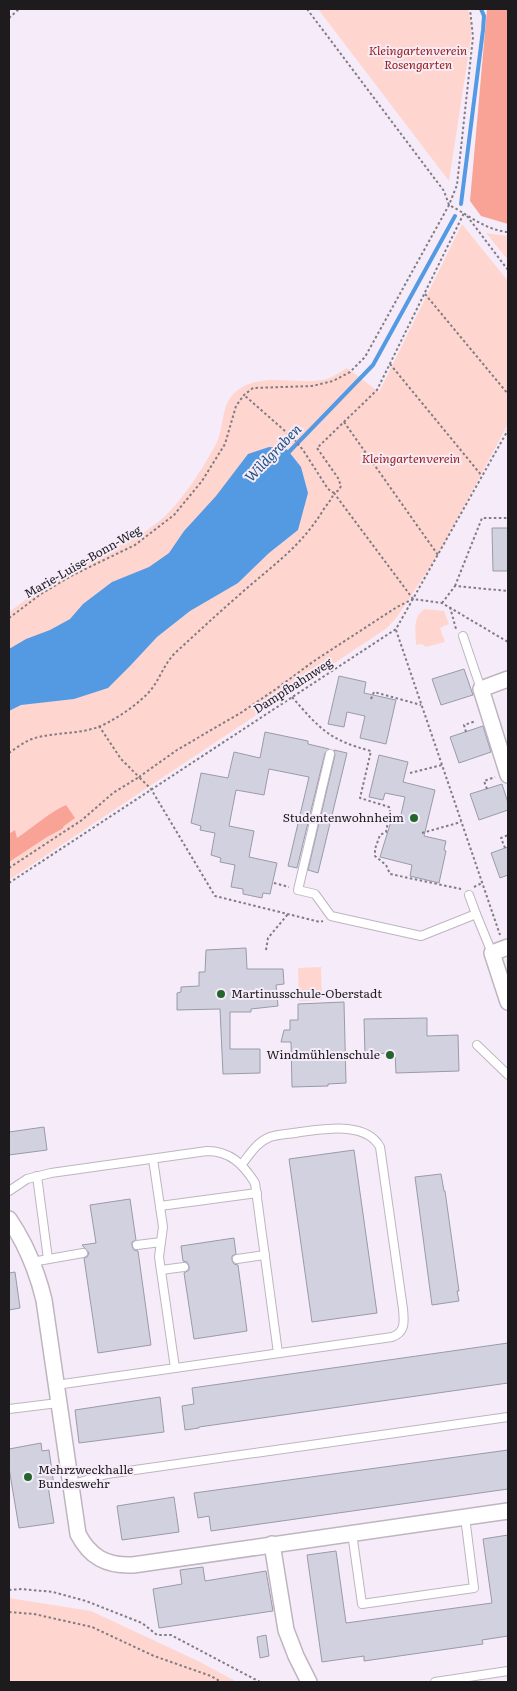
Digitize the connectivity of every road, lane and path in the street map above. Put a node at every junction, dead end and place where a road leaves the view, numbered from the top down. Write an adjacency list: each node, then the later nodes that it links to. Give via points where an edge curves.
1 (19, 9): 4 (path)
2 (307, 9): 5 (path, via 444,191)
3 (470, 9): 5 (path, via 472,47 457,185)
4 (9, 18)
5 (449, 205): 6 (path); 11 (path, via 366,357 356,367 333,381 312,386 253,388)
6 (464, 212): 7 (path, via 489,228); 8 (path); 9 (path)
7 (508, 232)
8 (508, 270)
9 (424, 294): 10 (path); 12 (path)
10 (390, 363): 13 (path, via 377,390); 15 (path)
11 (244, 394): 16 (path, via 293,438); 24 (path, Marie-Luise-Bonn-Weg, via 236,406 225,444 202,481 174,515 135,545 71,576)
12 (508, 394)
13 (344, 422): 16 (path, via 317,448 338,478 341,486); 18 (path)
14 (508, 430): 15 (path, Dampfbahnweg)
15 (482, 476): 18 (path, Dampfbahnweg)
16 (334, 493): 21 (path); 34 (path, via 316,523 300,541 175,653 150,690 131,708)
17 (508, 518): 19 (path, via 482,518)
18 (438, 555): 21 (path, Dampfbahnweg)
19 (454, 586): 20 (path); 22 (path)
20 (508, 592)
21 (413, 598): 22 (path); 25 (path, Dampfbahnweg); 41 (path)
22 (442, 604): 23 (path)
23 (450, 607): 26 (path); 27 (path)
24 (9, 618)
25 (396, 628): 30 (path, Dampfbahnweg); 32 (path)
26 (461, 635): 29 (lane)
27 (508, 642)
28 (508, 679): 29 (street)
29 (481, 689): 33 (street)
30 (292, 697): 42 (path, Dampfbahnweg); 52 (path, via 321,729 335,739 371,751 360,798 389,806 386,832 380,835 375,856 390,874 467,890)
31 (371, 699): 32 (path, via 374,692)
32 (421, 705): 38 (path)
33 (489, 716): 35 (path, via 464,725); 40 (street)
34 (99, 726): 36 (path, via 31,739); 41 (path, via 121,759)
35 (466, 732)
36 (9, 753)
37 (330, 754): 51 (lane)
38 (442, 765): 39 (path); 44 (path)
39 (410, 773)
40 (508, 774): 43 (path, via 484,781)
41 (139, 777): 42 (path); 48 (path, via 82,820)
42 (151, 789): 49 (path, Dampfbahnweg); 53 (path, via 215,896)
43 (487, 789)
44 (461, 822): 45 (path); 57 (path)
45 (422, 833)
46 (508, 835): 47 (path, via 501,838)
47 (504, 848)
48 (9, 868)
49 (9, 883)
50 (274, 883): 51 (path)
51 (298, 890): 55 (lane, via 315,894)
52 (469, 895): 54 (lane)
53 (288, 914): 55 (path, via 320,922); 56 (path, via 268,938)
54 (476, 914): 55 (lane, via 421,936); 57 (lane)
55 (331, 916)
56 (266, 950)
57 (502, 950): 58 (street)
58 (508, 1002)
59 (477, 1045): 60 (lane)
60 (508, 1075)
61 (153, 1159): 62 (lane, via 215,1151); 63 (lane); 66 (lane)
62 (242, 1164): 65 (lane, via 255,1183); 77 (lane, via 255,1147 270,1137 315,1130 334,1128 364,1132 377,1140 380,1146 403,1309 402,1330 392,1337)
63 (37, 1176): 64 (lane); 72 (lane)
64 (9, 1191)
65 (257, 1194): 66 (lane); 71 (lane)
66 (160, 1206): 68 (lane)
67 (9, 1219): 74 (street)
68 (161, 1242): 69 (lane); 76 (lane)
69 (137, 1245)
70 (83, 1253): 72 (lane)
71 (265, 1255): 73 (lane); 77 (lane)
72 (48, 1258): 74 (lane)
73 (237, 1259)
74 (32, 1262): 79 (street, via 44,1300)
75 (184, 1267): 76 (lane)
76 (161, 1270): 78 (lane)
77 (278, 1353): 78 (lane)
78 (175, 1368): 79 (lane)
79 (56, 1385): 80 (street)
80 (58, 1403): 81 (lane); 83 (street)
81 (9, 1409)
82 (508, 1417): 83 (lane, via 107,1474)
83 (70, 1485): 87 (street, via 78,1534 89,1550 106,1563 133,1565)
84 (508, 1511): 85 (street)
85 (465, 1517): 86 (street); 86 (lane, via 474,1588 362,1604)
86 (352, 1533): 87 (street)
87 (272, 1544): 93 (street, via 286,1630)
88 (9, 1590): 92 (path, via 53,1592 86,1601 142,1623 157,1635 171,1635)
89 (9, 1612): 91 (path, via 92,1627)
90 (508, 1671): 94 (lane)
91 (221, 1682)
92 (260, 1682)
93 (309, 1682)
94 (435, 1682)

